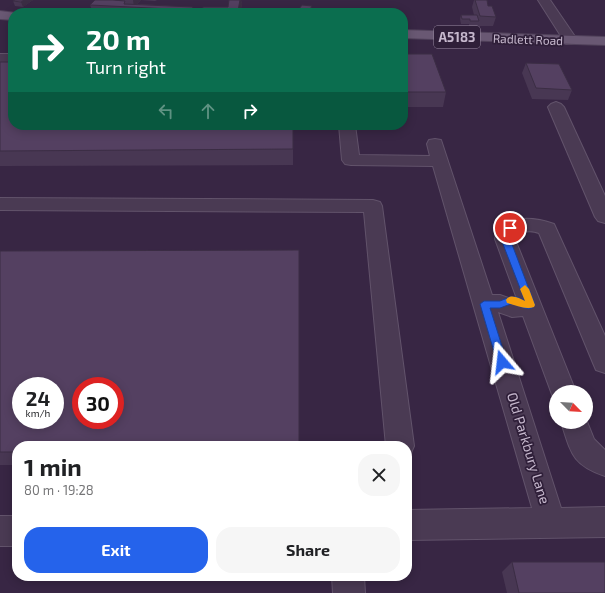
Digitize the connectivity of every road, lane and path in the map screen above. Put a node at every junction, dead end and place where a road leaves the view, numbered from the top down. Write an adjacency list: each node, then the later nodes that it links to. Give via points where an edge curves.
1 (544, 0): 3 (street)
2 (408, 34): 3 (main road, Radlett Road / A5183)
3 (571, 41): 4 (main road, Radlett Road / A5183)
4 (605, 41)
5 (556, 107): 8 (street)
6 (348, 130): 9 (street, Old Parkbury Lane, via 351,160 437,153)
7 (0, 204): 14 (street, via 373,206)
8 (605, 217)
9 (492, 304): 10 (street, via 515,309); 16 (street, Old Parkbury Lane)
10 (527, 305): 11 (street, via 505,235 510,228 540,226 547,230); 12 (street)
11 (605, 364)
12 (560, 385)
13 (577, 429): 15 (street, via 589,456)
14 (399, 441)
15 (605, 463)
16 (551, 522): 17 (street); 18 (street, Old Parkbury Lane)
17 (605, 522)
18 (412, 525)
19 (0, 531): 20 (street)
20 (12, 531)
21 (348, 581): 22 (street)
22 (349, 593)

